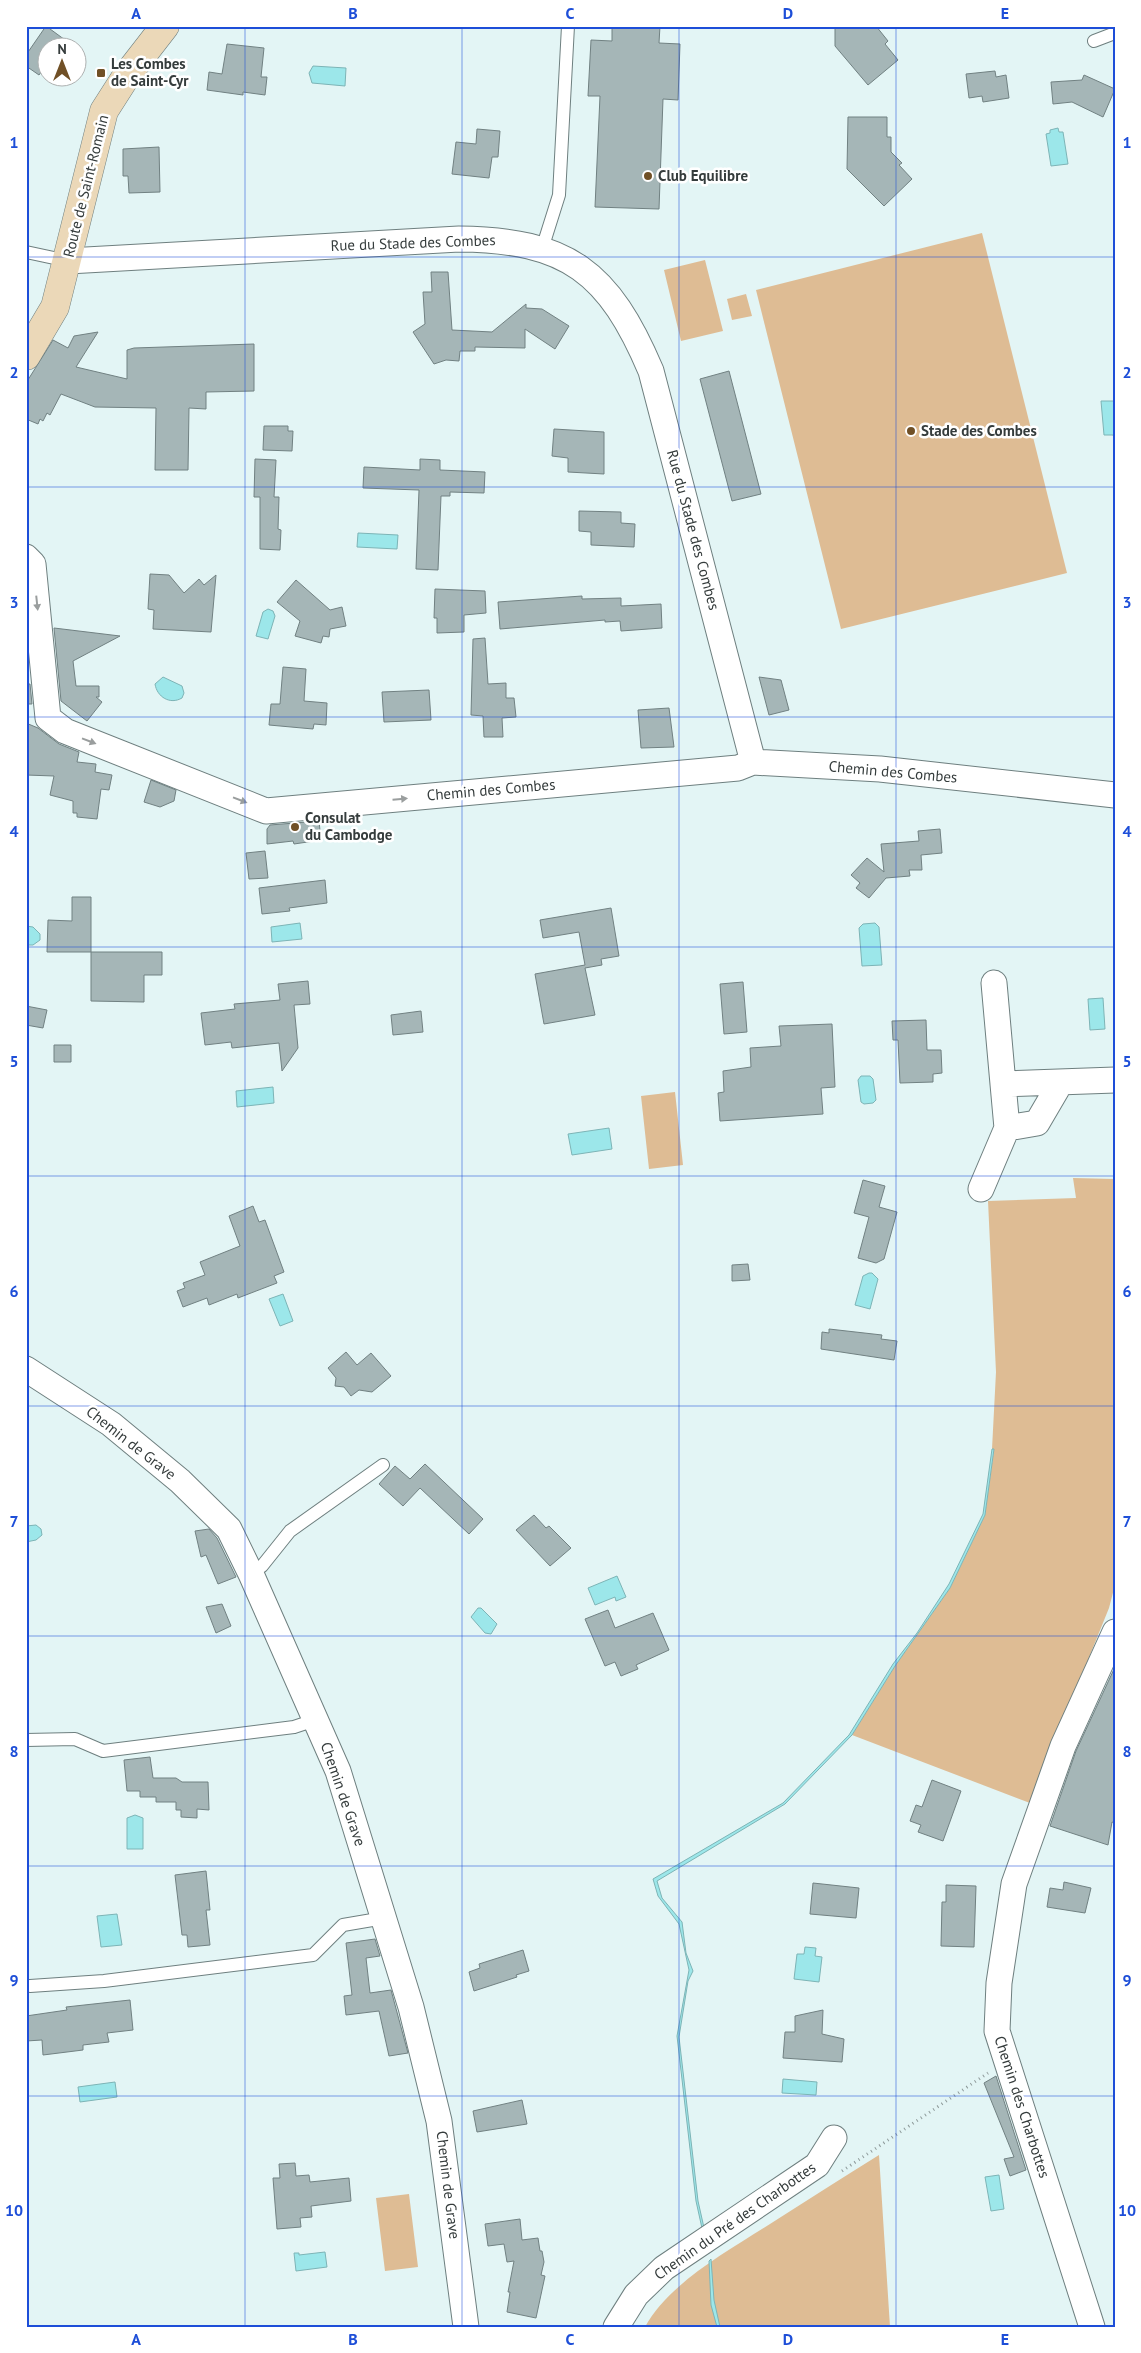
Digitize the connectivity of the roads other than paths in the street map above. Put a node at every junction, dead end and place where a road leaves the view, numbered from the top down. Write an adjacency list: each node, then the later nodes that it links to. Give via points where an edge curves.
1 (165, 26): 7 (main road, Route de Saint-Romain, via 127,74 104,111)
2 (568, 26): 5 (lane, via 559,195)
3 (1115, 32): 4 (lane)
4 (1094, 41)
5 (542, 248): 7 (street, Rue du Stade des Combes, via 500,239 459,239); 10 (street, Rue du Stade des Combes, via 579,266 608,291 637,338 651,371)
6 (26, 252): 7 (lane)
7 (68, 261): 8 (main road, Route de Saint-Romain, via 56,307)
8 (26, 356)
9 (26, 557): 10 (street, Chemin des Combes, one-way to 10, via 32,564 48,718 65,732 266,810 738,768)
10 (753, 762): 11 (street, Chemin des Combes, via 880,769)
11 (1115, 795)
12 (994, 983): 15 (street)
13 (1115, 1080): 14 (street)
14 (1061, 1082): 15 (street); 16 (street, via 1037,1123)
15 (1003, 1084): 16 (street)
16 (1007, 1128): 17 (street)
17 (981, 1189)
18 (26, 1369): 20 (street, Chemin de Grave, via 111,1424 180,1481 229,1529)
19 (383, 1465): 20 (lane, via 290,1531 262,1566)
20 (251, 1574): 22 (street, Chemin de Grave)
21 (1115, 1632): 29 (street, Chemin des Charbottes, via 1063,1746 1014,1884 998,1983 997,2031)
22 (315, 1720): 23 (lane, via 294,1727 103,1751 75,1738); 24 (street, Chemin de Grave, via 338,1771)
23 (26, 1740)
24 (384, 1918): 25 (lane, via 343,1925 313,1955 104,1981); 27 (street, Chemin de Grave, via 411,2007 439,2121)
25 (30, 1986)
26 (834, 2138): 28 (street, Chemin du Pré des Charbottes, via 817,2165 664,2268 636,2295)
27 (466, 2327)
28 (616, 2327)
29 (1092, 2327)

